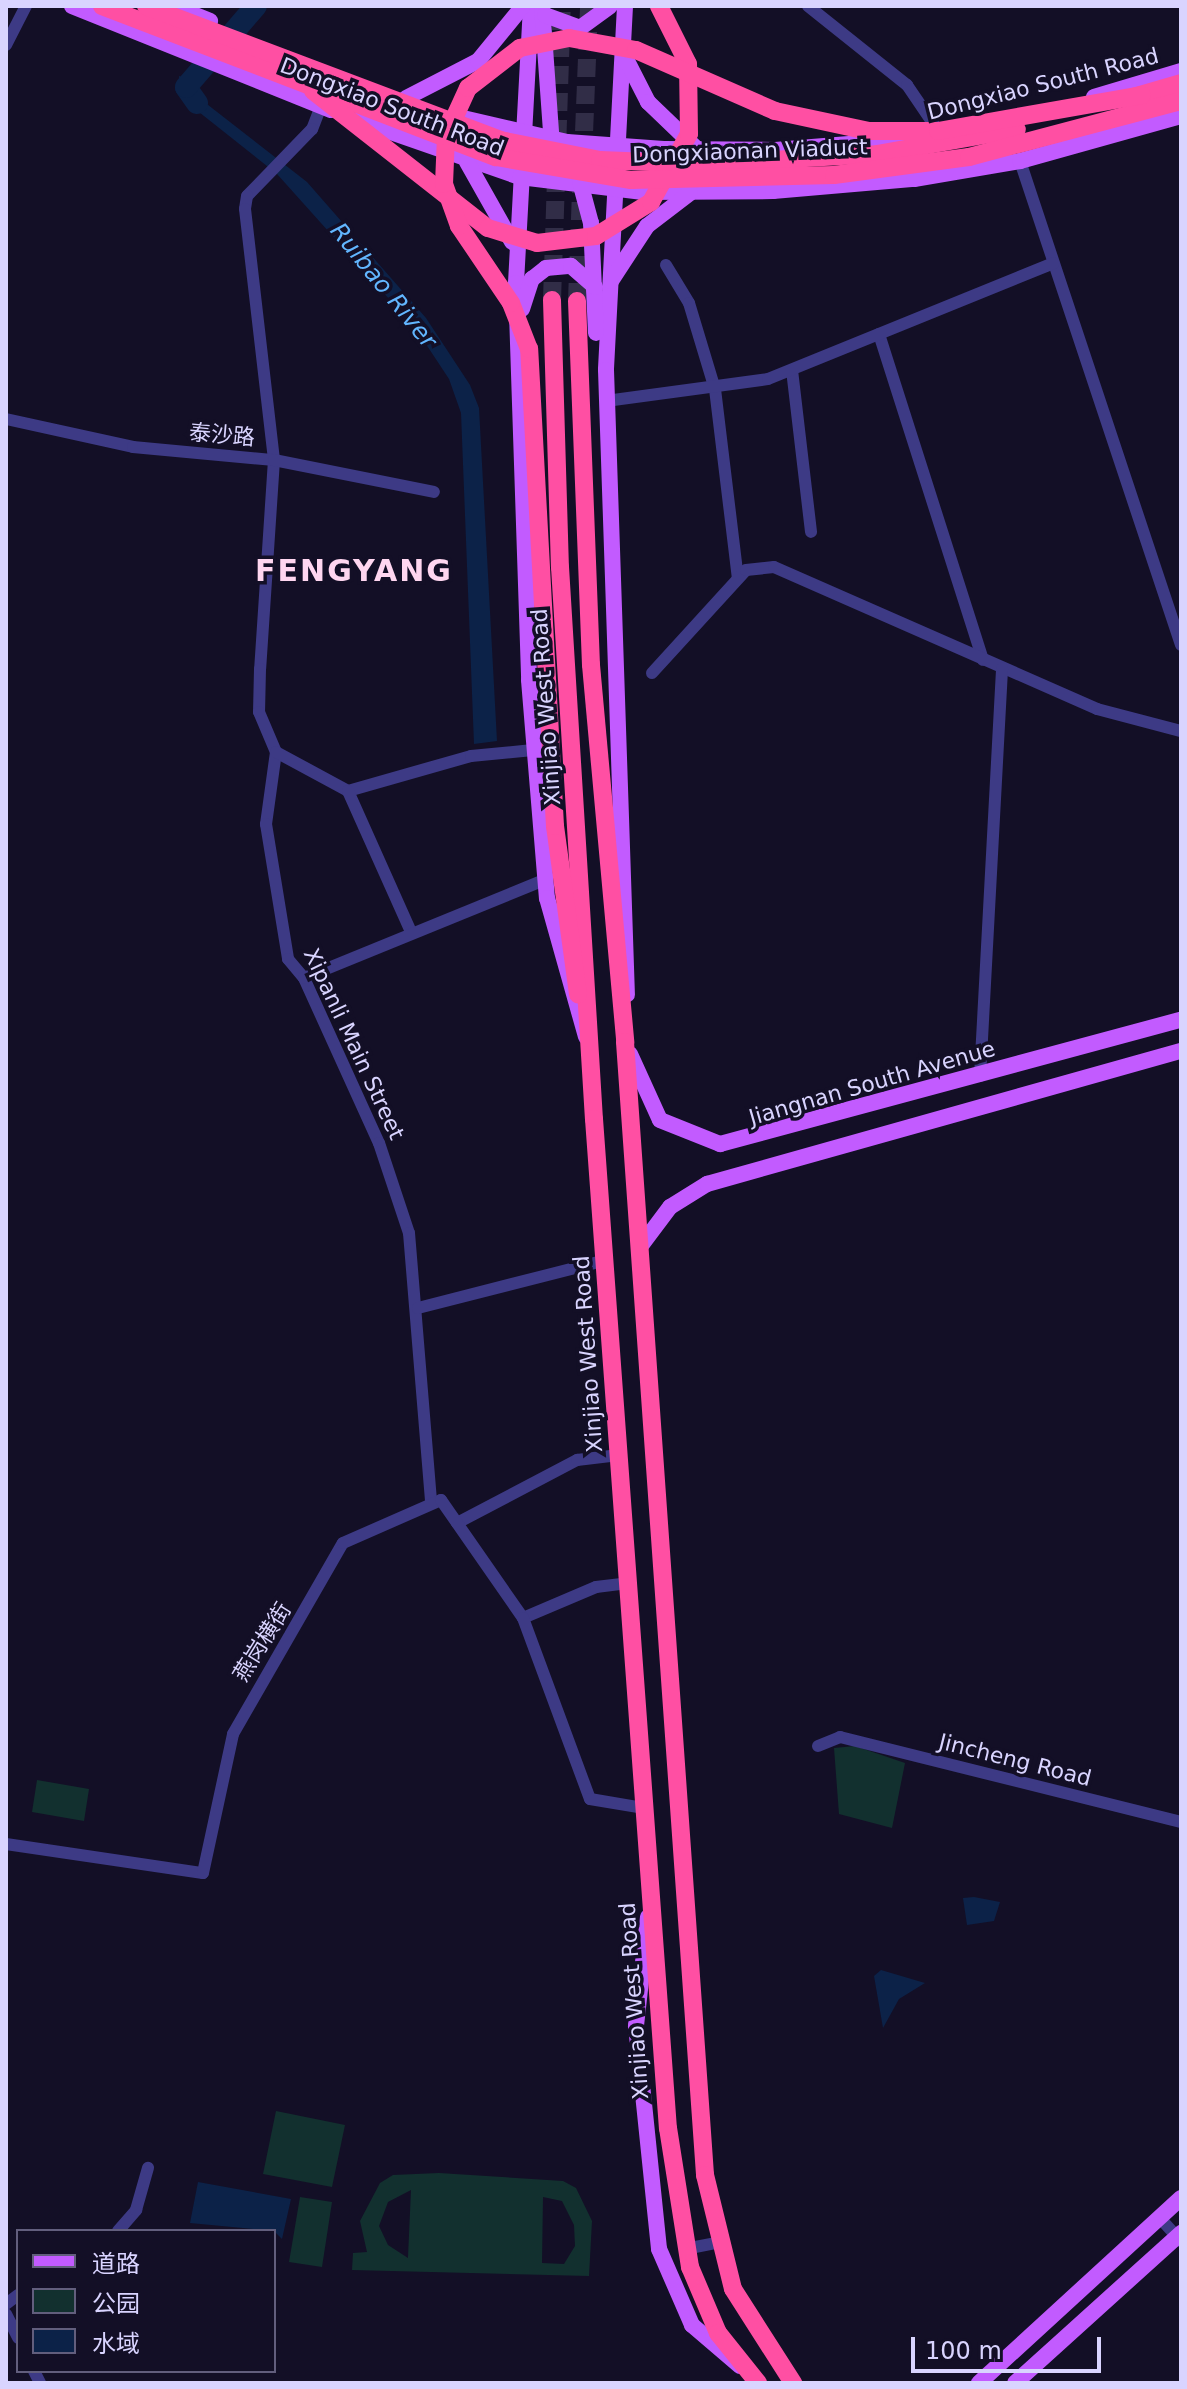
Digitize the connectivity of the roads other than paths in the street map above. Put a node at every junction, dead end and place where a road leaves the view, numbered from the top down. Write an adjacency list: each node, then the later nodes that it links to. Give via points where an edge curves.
1 (26, 6): 12 (street)
2 (72, 6): 17 (main road, Dongxiao South Road)
3 (102, 6): 17 (highway, Dongxiaonan Viaduct)
4 (146, 6): 16 (highway, Dongxiaonan Viaduct, bridge, via 440,122 531,148 620,162 877,154 1009,131)
5 (173, 6): 18 (main road, Dongxiao South Road)
6 (523, 6): 18 (main road, via 478,61)
7 (610, 6): 11 (main road, via 580,28)
8 (625, 6): 13 (main road)
9 (659, 6): 17 (highway, bridge, via 692,82 684,152 641,211 585,239 537,243 488,228)
10 (808, 6): 22 (street, via 907,85)
11 (540, 9): 21 (main road); 23 (main road)
12 (6, 45)
13 (623, 51): 24 (main road); 25 (main road, via 658,116)
14 (1181, 71): 22 (main road, Dongxiao South Road)
15 (1181, 83): 16 (highway, Dongxiaonan Viaduct, bridge)
16 (1142, 95): 61 (highway, bridge, via 938,131 868,131 775,111 636,50 569,38 512,52 468,88 446,136 444,184 459,226 511,303 529,349 555,826 569,950)
17 (317, 98): 19 (highway, Dongxiaonan Viaduct, bridge, via 520,164 653,180 897,169 1000,151); 27 (main road, Dongxiao South Road); 44 (street, via 287,156 258,184 245,209)
18 (406, 98): 21 (main road, Dongxiao South Road)
19 (1181, 101)
20 (1181, 116): 26 (main road, Dongxiao South Road)
21 (522, 134): 23 (main road, Dongxiao South Road); 28 (main road); 29 (main road, via 561,160)
22 (941, 135): 25 (main road, Dongxiao South Road)
23 (550, 139): 24 (main road, Dongxiao South Road); 30 (main road, via 581,171)
24 (618, 147): 25 (main road, Dongxiao South Road); 30 (main road)
25 (700, 150): 31 (main road, via 688,171)
26 (1020, 161): 31 (main road, Dongxiao South Road, via 856,186); 33 (street)
27 (467, 162): 28 (main road, Dongxiao South Road); 32 (main road)
28 (520, 177): 29 (main road, Dongxiao South Road); 32 (main road)
29 (583, 188): 30 (main road, Dongxiao South Road); 35 (main road)
30 (614, 190): 31 (main road, Dongxiao South Road); 35 (main road)
31 (695, 191): 35 (main road, via 647,226)
32 (517, 255): 38 (main road)
33 (1053, 263): 39 (street); 48 (street)
34 (666, 265): 41 (street, via 689,303)
35 (602, 288): 38 (main road, via 571,266 546,268 532,279); 42 (main road)
36 (552, 300): 61 (highway, Xinjiao West Road, via 560,567)
37 (577, 301): 60 (highway, via 591,665)
38 (517, 327): 53 (main road)
39 (879, 334): 40 (street); 49 (street)
40 (792, 370): 41 (street); 46 (street)
41 (715, 389): 42 (street); 47 (street)
42 (606, 401): 60 (main road, via 628,866)
43 (6, 419): 44 (street, 泰沙路, via 133,447)
44 (274, 460): 45 (street, 泰沙路); 54 (street, via 259,712)
45 (434, 492)
46 (811, 532)
47 (738, 578): 49 (street, via 774,567); 51 (street)
48 (1181, 645)
49 (983, 660): 50 (street)
50 (1002, 669): 52 (street, via 1111,714); 63 (street)
51 (652, 673)
52 (1181, 731)
53 (533, 750): 55 (street, via 471,756); 56 (main road)
54 (276, 752): 55 (street); 58 (street, Xipanli Main Street, via 266,824 288,959)
55 (348, 791): 57 (street)
56 (544, 880): 57 (street); 61 (main road, via 563,971)
57 (411, 932): 58 (street)
58 (304, 978): 66 (street, Xipanli Main Street, via 399,1199)
59 (1181, 1020): 63 (main road, Jiangnan South Avenue)
60 (625, 1042): 63 (main road, Jiangnan South Avenue, via 660,1120 720,1144); 64 (highway)
61 (591, 1051): 65 (highway, Xinjiao West Road)
62 (1181, 1051): 64 (main road, via 707,1184 670,1207)
63 (980, 1076)
64 (640, 1247): 82 (highway, via 701,2134)
65 (606, 1260): 66 (street); 67 (highway, Xinjiao West Road)
66 (418, 1308): 68 (street, Xipanli Main Street)
67 (619, 1455): 69 (street, via 577,1460); 70 (highway, Xinjiao West Road)
68 (436, 1501): 69 (street); 75 (street, 燕岗横街, via 343,1543 233,1734 203,1873)
69 (457, 1523): 71 (street)
70 (628, 1583): 71 (street, via 596,1587); 73 (highway, Xinjiao West Road)
71 (523, 1618): 73 (street, via 590,1799)
72 (818, 1746): 74 (street, Jincheng Road, via 840,1737)
73 (644, 1808): 76 (highway, Xinjiao West Road)
74 (1181, 1822)
75 (6, 1844)
76 (650, 1904): 83 (highway, Xinjiao West Road); 86 (main road, via 636,2026 659,2249 692,2325)
77 (148, 2168): 80 (street, via 136,2210)
78 (1181, 2198): 79 (main road)
79 (1160, 2218): 81 (street); 88 (main road)
80 (120, 2229)
81 (1180, 2237): 89 (main road)
82 (716, 2243): 83 (street); 87 (highway, via 742,2309)
83 (685, 2249): 86 (highway, Xinjiao West Road, via 718,2333)
84 (6, 2314): 85 (street)
85 (16, 2334)
86 (752, 2379)
87 (793, 2383)
88 (979, 2383)
89 (1015, 2383)

